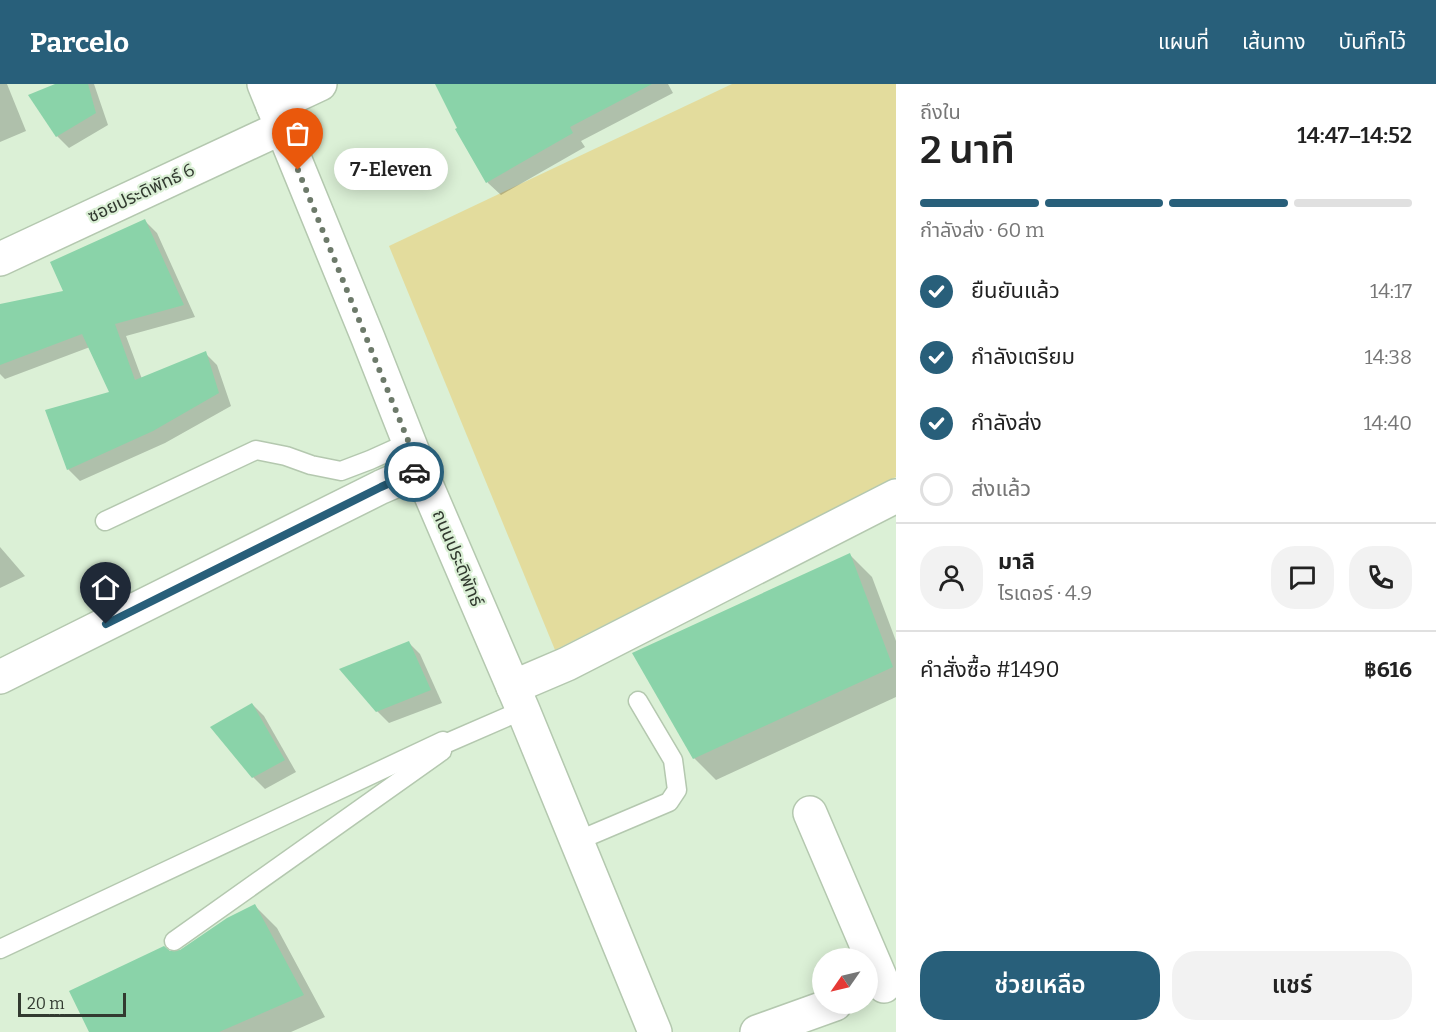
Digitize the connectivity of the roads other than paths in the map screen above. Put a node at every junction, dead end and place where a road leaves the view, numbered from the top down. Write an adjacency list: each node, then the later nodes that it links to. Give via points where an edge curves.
1 (320, 84): 2 (street, ซอยประดิพัทธ์ 6)
2 (272, 106): 3 (street, ซอยประดิพัทธ์ 6); 4 (street, ถนนประดิพัทธ์)
3 (0, 259)
4 (415, 456): 6 (lane, via 370,460 341,471 256,450); 7 (street, via 381,487); 8 (street, ถนนประดิพัทธ์)
5 (896, 496): 8 (street, via 567,664)
6 (105, 521)
7 (0, 677)
8 (518, 699): 10 (lane); 12 (street, ถนนประดิพัทธ์)
9 (638, 701): 12 (lane, via 673,760 677,790 669,802)
10 (447, 743): 13 (lane, via 445,749); 14 (lane, via 442,741)
11 (810, 813): 15 (street)
12 (577, 841): 17 (street, ถนนประดิพัทธ์)
13 (174, 941)
14 (0, 949)
15 (882, 987)
16 (812, 1013): 18 (street)
17 (655, 1032)
18 (757, 1032)

